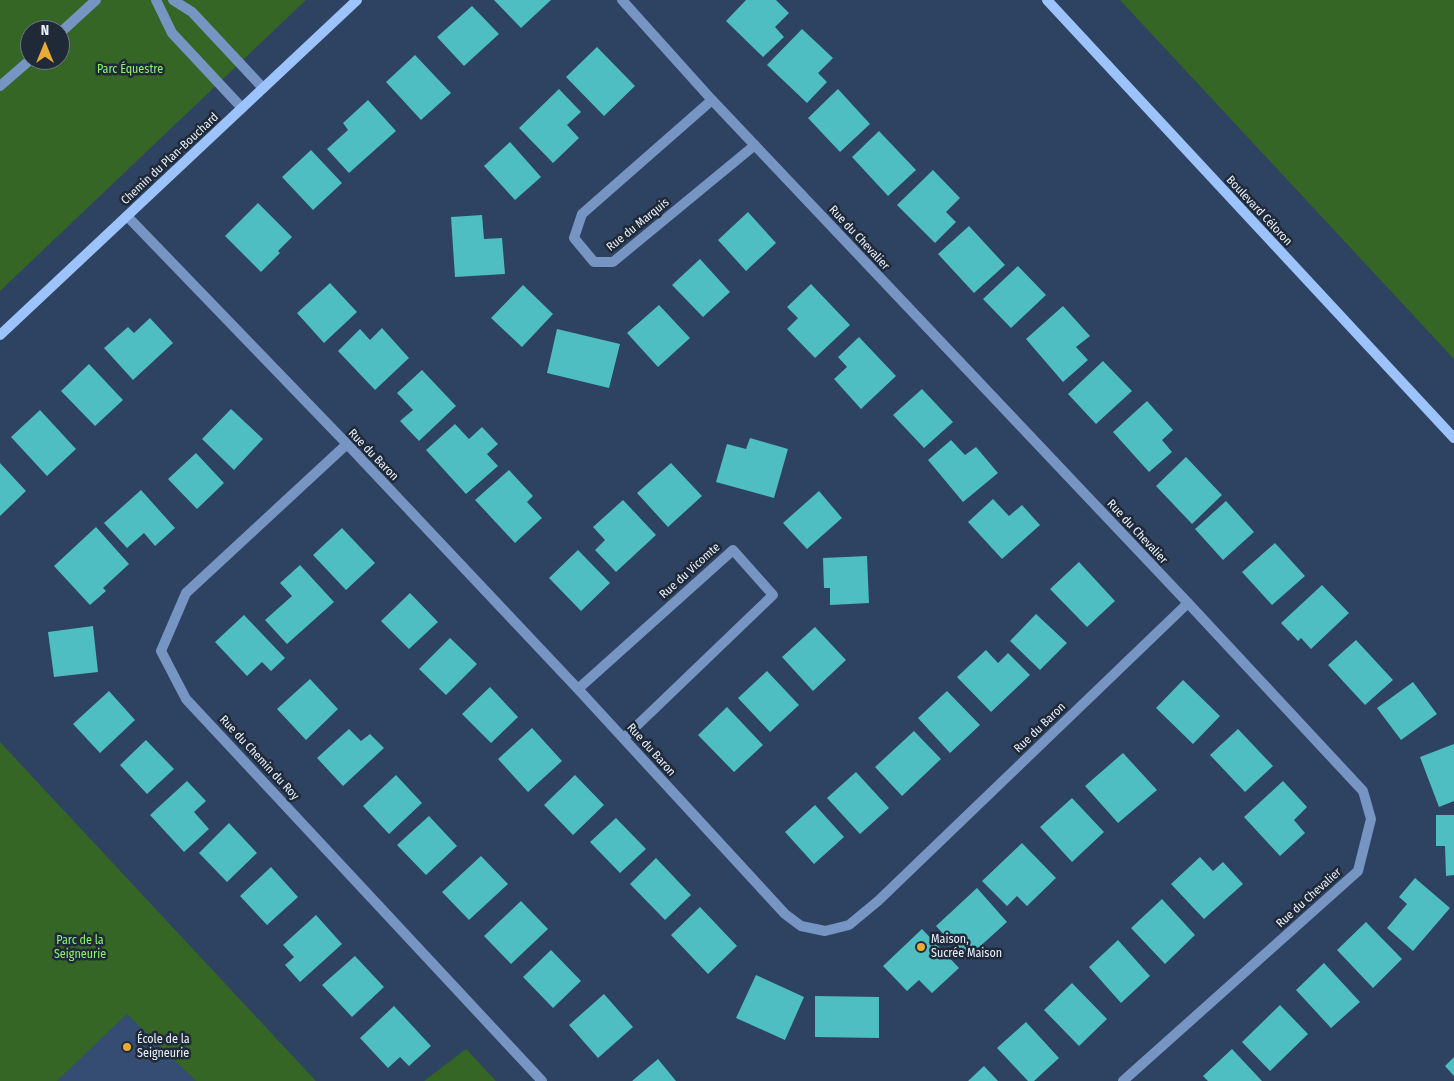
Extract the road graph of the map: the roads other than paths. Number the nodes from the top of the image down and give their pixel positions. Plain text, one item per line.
1 (96, 0) edge
2 (156, 0) edge
3 (173, 0) edge
4 (357, 0) edge
5 (622, 0) edge
6 (1047, 0) edge
7 (70, 24) edge
8 (20, 69) edge
9 (0, 86) edge
10 (263, 88) junction
11 (712, 100) junction
12 (242, 108) junction
13 (755, 145) junction
14 (126, 216) junction
15 (0, 335) edge
16 (1454, 438) edge
17 (347, 444) junction
18 (1188, 603) junction
19 (578, 689) junction
20 (624, 738) junction
21 (542, 1081) edge
22 (1123, 1081) edge

1 - 7 street
2 - 12 street
3 - 10 street
4 - 10 street, Chemin du Plan-Bouchard
5 - 11 street, Rue du Chevalier
6 - 16 street, Boulevard Céloron
8 - 9 street
10 - 12 street, Chemin du Plan-Bouchard
11 - 13 street, Rue du Chevalier
11 - 13 street, Rue du Marquis
12 - 14 street, Chemin du Plan-Bouchard
13 - 18 street, Rue du Chevalier
14 - 15 street, Chemin du Plan-Bouchard
14 - 17 street, Rue du Baron
17 - 19 street, Rue du Baron
17 - 21 street, Rue du Chemin du Roy
18 - 20 street, Rue du Baron
18 - 22 street, Rue du Chevalier
19 - 20 street, Rue du Baron
19 - 20 street, Rue du Vicomte

